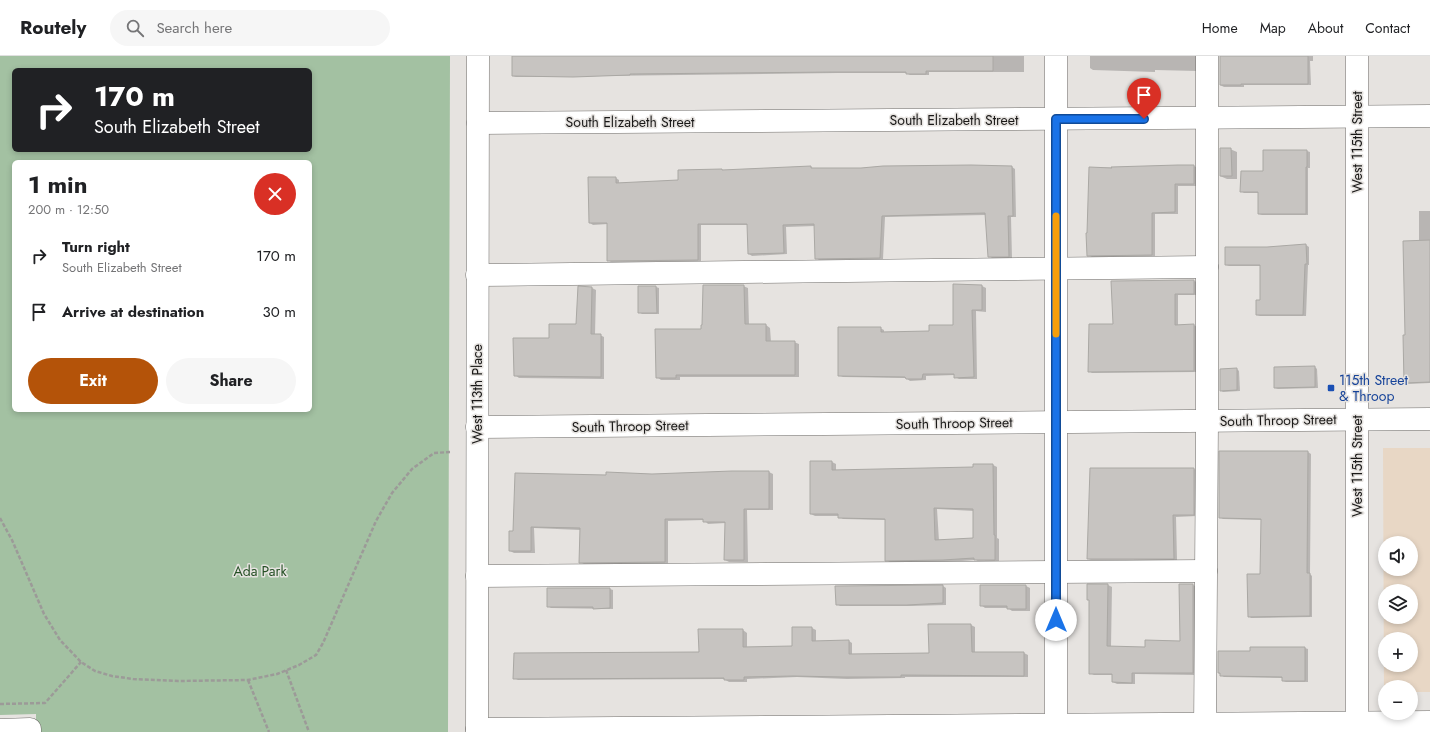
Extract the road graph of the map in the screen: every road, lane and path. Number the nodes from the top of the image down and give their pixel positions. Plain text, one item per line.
1 (478, 56) edge
2 (1056, 56) edge
3 (1207, 56) edge
4 (1357, 56) edge
5 (1430, 116) edge
6 (1357, 117) junction
7 (1207, 118) junction
8 (1056, 119) junction
9 (478, 123) junction
10 (1207, 267) junction
11 (1056, 269) junction
12 (477, 274) junction
13 (1357, 419) junction
14 (1430, 419) edge
15 (1207, 420) junction
16 (1056, 422) junction
17 (477, 427) junction
18 (450, 452) dead end
19 (0, 518) edge
20 (1206, 571) junction
21 (1056, 572) junction
22 (477, 576) junction
23 (81, 662) junction
24 (286, 670) junction
25 (248, 680) junction
26 (0, 704) edge
27 (1430, 722) edge
28 (1357, 727) edge
29 (1056, 728) edge
30 (1205, 728) edge
31 (0, 730) edge
32 (30, 731) edge
33 (477, 731) edge
34 (269, 732) edge
35 (309, 732) edge

1 - 9 street, West 113th Place
2 - 8 street
3 - 7 street
4 - 6 street, West 115th Street
5 - 6 street, South Elizabeth Street
6 - 7 street, South Elizabeth Street
6 - 13 street, West 115th Street
7 - 8 street, South Elizabeth Street
7 - 10 street
8 - 9 street, South Elizabeth Street
8 - 11 street
9 - 12 street, West 113th Place
10 - 11 street
10 - 15 street
11 - 12 street
11 - 16 street
12 - 17 street, West 113th Place
13 - 14 street, South Throop Street
13 - 15 street, South Throop Street
13 - 28 street, West 115th Street
15 - 16 street, South Throop Street
15 - 20 street
16 - 17 street, South Throop Street
16 - 21 street
17 - 22 street, West 113th Place
18 - 24 path
19 - 23 path
20 - 21 street
20 - 30 street
21 - 22 street
21 - 29 street
22 - 33 street, West 113th Place
23 - 25 path
23 - 26 path
24 - 25 path
24 - 35 path
25 - 34 path
27 - 28 street
28 - 30 street
29 - 30 street
29 - 33 street
31 - 32 street

